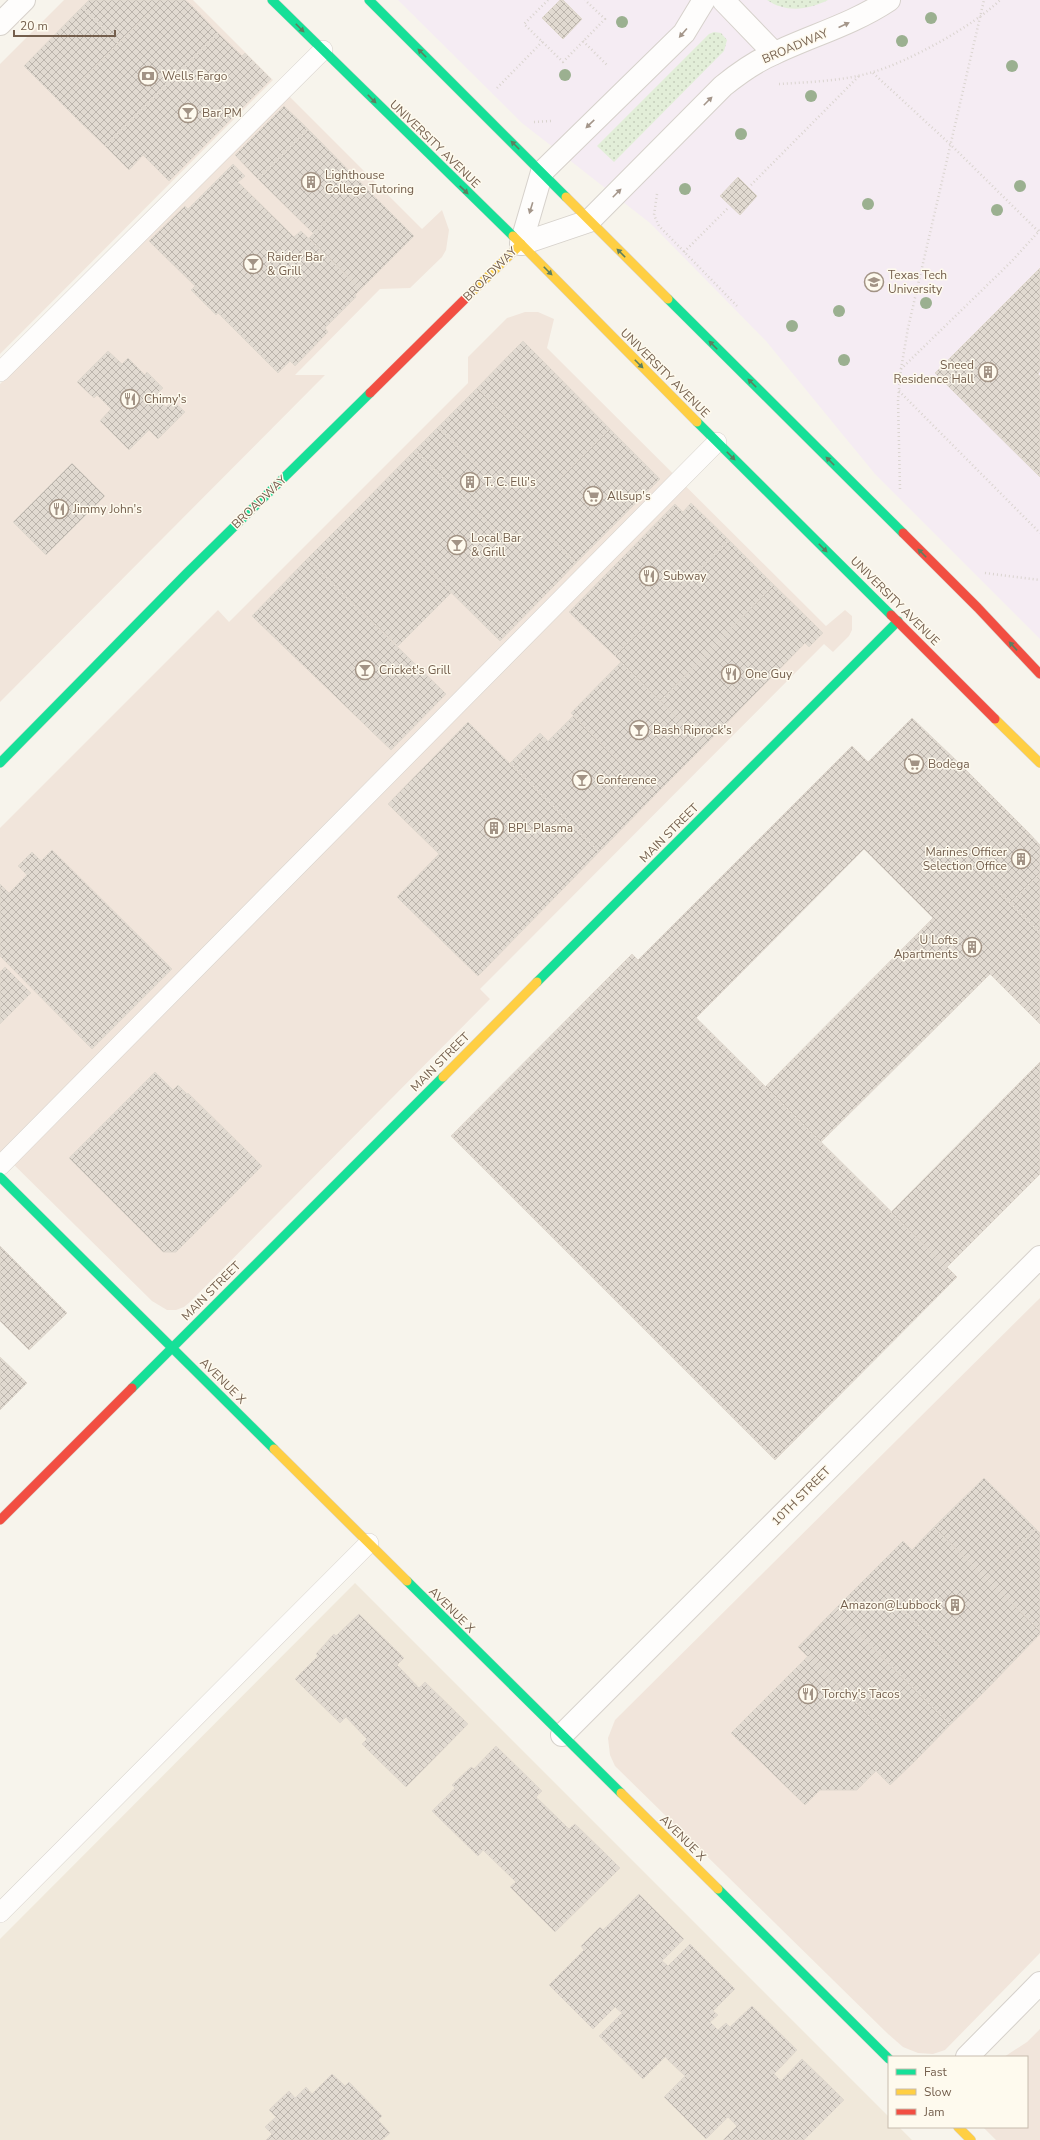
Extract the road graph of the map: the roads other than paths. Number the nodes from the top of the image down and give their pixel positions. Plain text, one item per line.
1 (24, 0) edge
2 (272, 0) edge
3 (369, 0) edge
4 (704, 0) edge
5 (723, 0) edge
6 (889, 0) edge
7 (0, 24) edge
8 (323, 50) junction
9 (774, 53) junction
10 (542, 172) junction
11 (589, 221) junction
12 (521, 244) junction
13 (0, 372) edge
14 (717, 442) junction
15 (898, 621) junction
16 (1040, 674) edge
17 (0, 763) edge
18 (1040, 763) edge
19 (0, 1166) edge
20 (0, 1177) edge
21 (1040, 1257) edge
22 (172, 1348) junction
23 (0, 1520) edge
24 (369, 1543) junction
25 (562, 1735) junction
26 (0, 1913) edge
27 (1040, 1983) edge
28 (968, 2056) edge
29 (888, 2058) edge
30 (959, 2128) edge
31 (971, 2140) edge

1 - 7 street
2 -> 8 main road, UNIVERSITY AVENUE
10 -> 3 main road
4 -> 10 street, BROADWAY
5 - 9 street
9 -> 6 street, BROADWAY
8 -> 12 main road, UNIVERSITY AVENUE
8 - 13 lane
11 -> 9 street, BROADWAY
10 - 11 main road
10 -> 12 street, BROADWAY
11 - 12 street, BROADWAY
16 -> 11 main road
12 -> 14 main road, UNIVERSITY AVENUE
12 - 17 main road, BROADWAY
14 -> 15 main road, UNIVERSITY AVENUE
14 - 19 lane
15 - 18 main road, UNIVERSITY AVENUE
15 - 22 main road, MAIN STREET
20 - 22 main road, AVENUE X
21 - 25 street, 10TH STREET
22 - 23 main road, MAIN STREET
22 - 24 main road, AVENUE X
24 - 25 main road, AVENUE X
24 - 26 lane
25 - 29 main road, AVENUE X
27 - 28 street
30 - 31 main road

